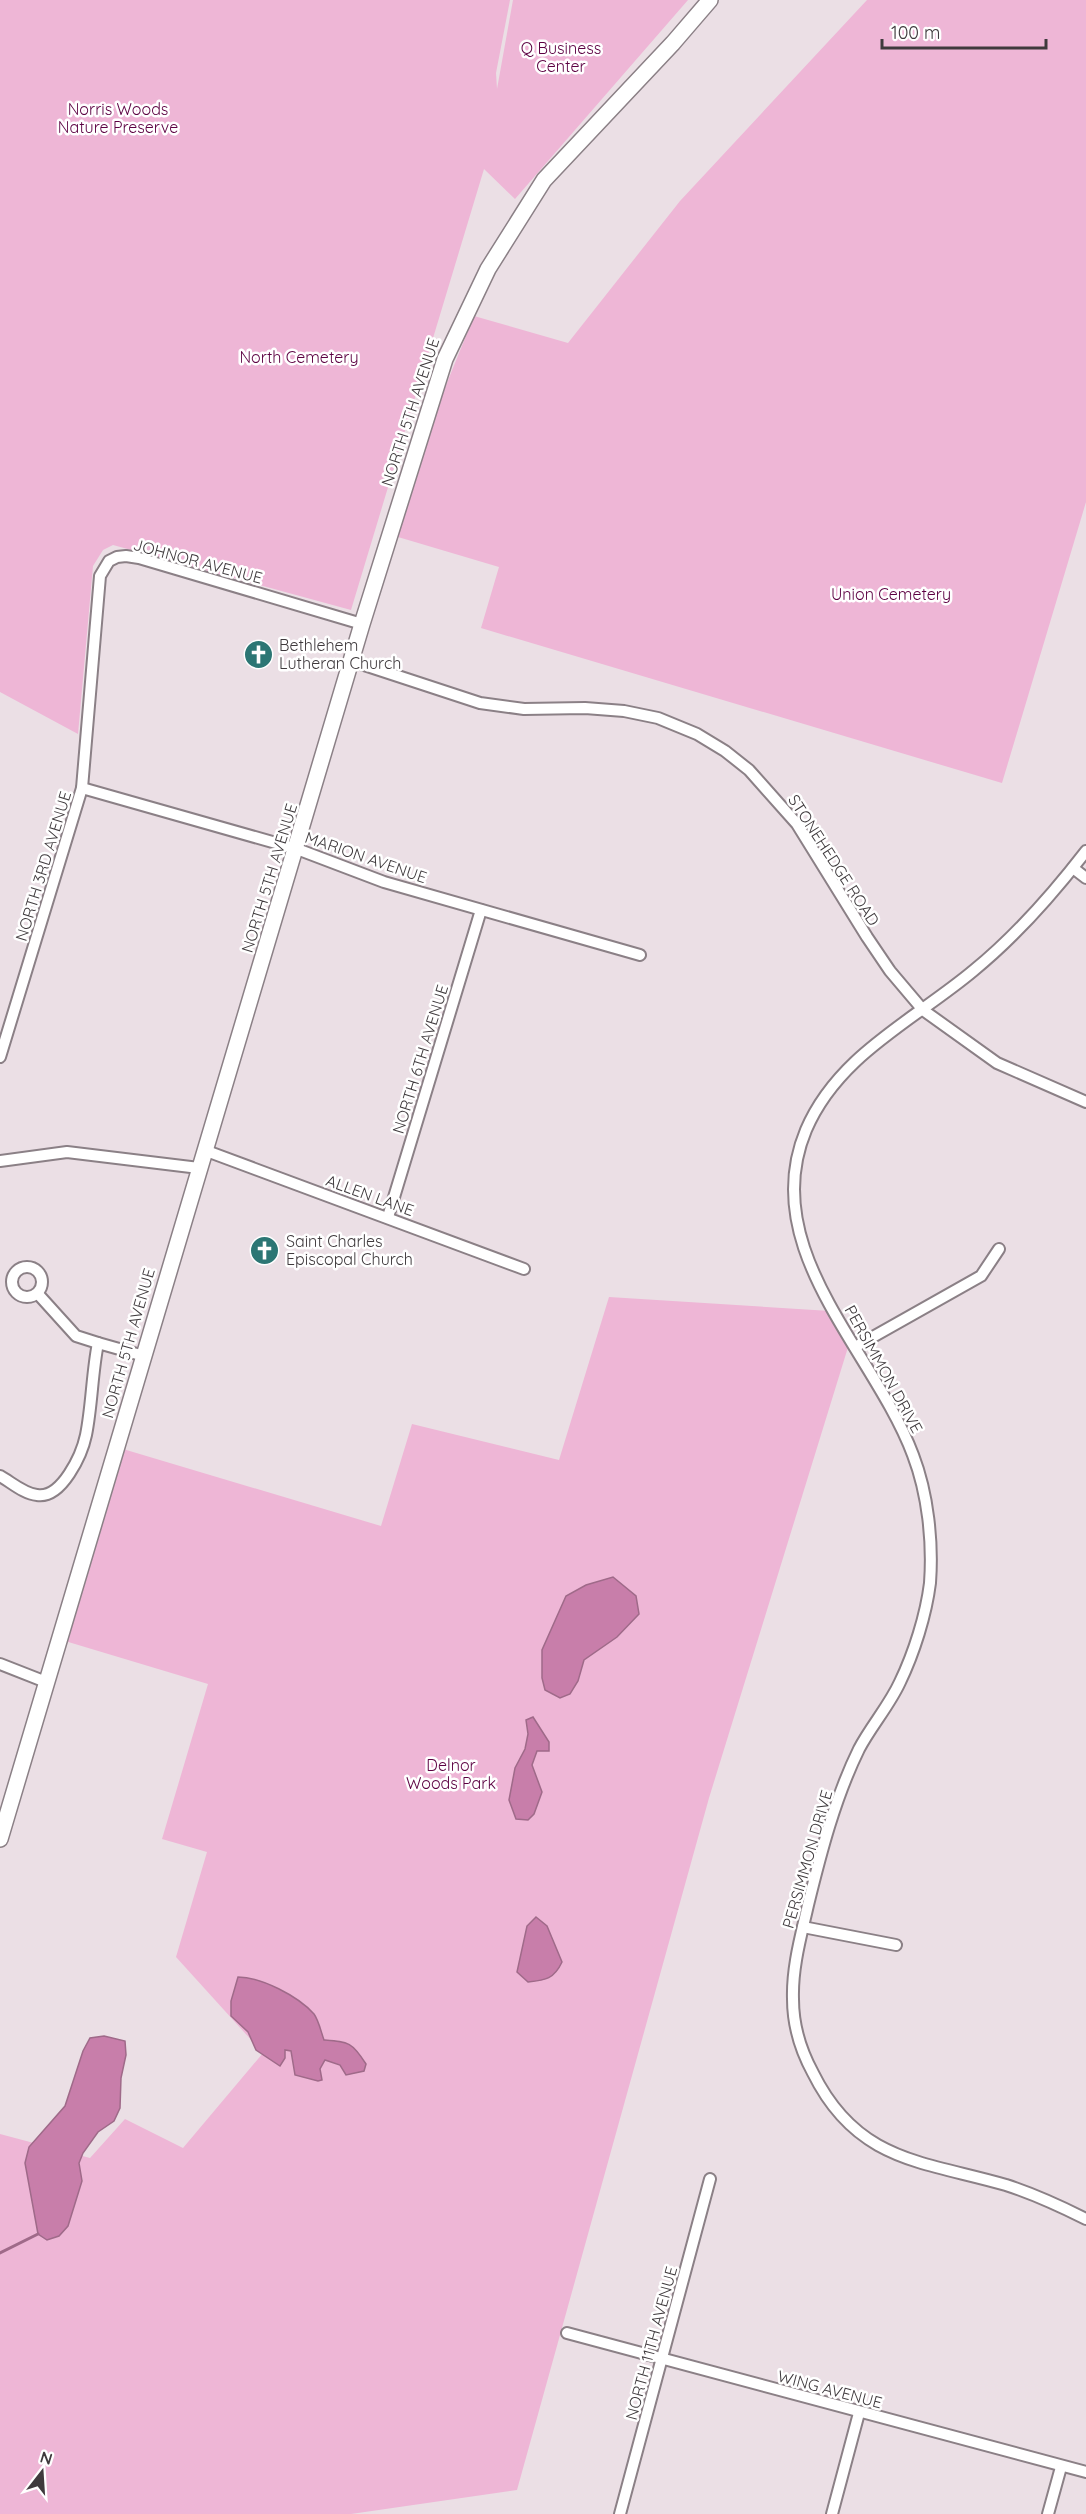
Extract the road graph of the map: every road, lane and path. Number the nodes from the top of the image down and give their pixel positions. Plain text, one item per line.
1 (710, 0) edge
2 (362, 624) junction
3 (352, 661) junction
4 (82, 788) junction
5 (297, 849) junction
6 (1086, 851) edge
7 (1073, 868) junction
8 (1086, 878) edge
9 (481, 910) junction
10 (640, 955) dead end
11 (923, 1010) junction
12 (0, 1056) edge
13 (1086, 1102) edge
14 (204, 1150) junction
15 (0, 1161) edge
16 (199, 1168) junction
17 (388, 1217) junction
18 (999, 1249) dead end
19 (524, 1269) dead end
20 (38, 1294) dead end
21 (98, 1343) junction
22 (855, 1347) junction
23 (144, 1356) junction
24 (0, 1476) edge
25 (0, 1664) edge
26 (46, 1682) junction
27 (0, 1839) edge
28 (803, 1927) junction
29 (896, 1945) dead end
30 (710, 2179) dead end
31 (1086, 2219) edge
32 (567, 2333) dead end
33 (663, 2359) junction
34 (859, 2413) junction
35 (1060, 2467) junction
36 (1086, 2472) edge
37 (620, 2514) edge
38 (832, 2514) edge
39 (1048, 2514) edge

1 - 2 main road, NORTH 5TH AVENUE
2 - 3 main road, NORTH 5TH AVENUE
2 - 4 street, JOHNOR AVENUE
3 - 5 main road, NORTH 5TH AVENUE
3 - 11 street, STONEHEDGE ROAD
4 - 5 street, MARION AVENUE
4 - 12 street, NORTH 3RD AVENUE
5 - 9 street, MARION AVENUE
5 - 14 main road, NORTH 5TH AVENUE
6 - 7 street, PERSIMMON DRIVE
7 - 8 street
7 - 11 street, PERSIMMON DRIVE
9 - 10 street, MARION AVENUE
9 - 17 street, NORTH 6TH AVENUE
11 - 13 street, STONEHEDGE ROAD
11 - 22 street, PERSIMMON DRIVE
14 - 16 main road, NORTH 5TH AVENUE
14 - 17 street, ALLEN LANE
15 - 16 street
16 - 23 main road, NORTH 5TH AVENUE
17 - 19 street, ALLEN LANE
18 - 22 street
20 - 21 street
21 - 23 street
21 - 24 street
22 - 28 street, PERSIMMON DRIVE
23 - 26 main road, NORTH 5TH AVENUE
25 - 26 street
26 - 27 main road, NORTH 5TH AVENUE
28 - 29 street
28 - 31 street, PERSIMMON DRIVE
30 - 33 street, NORTH 11TH AVENUE
32 - 33 street, WING AVENUE
33 - 34 street, WING AVENUE
33 - 37 street, NORTH 11TH AVENUE
34 - 35 street, WING AVENUE
34 - 38 street
35 - 36 street, WING AVENUE
35 - 39 street

